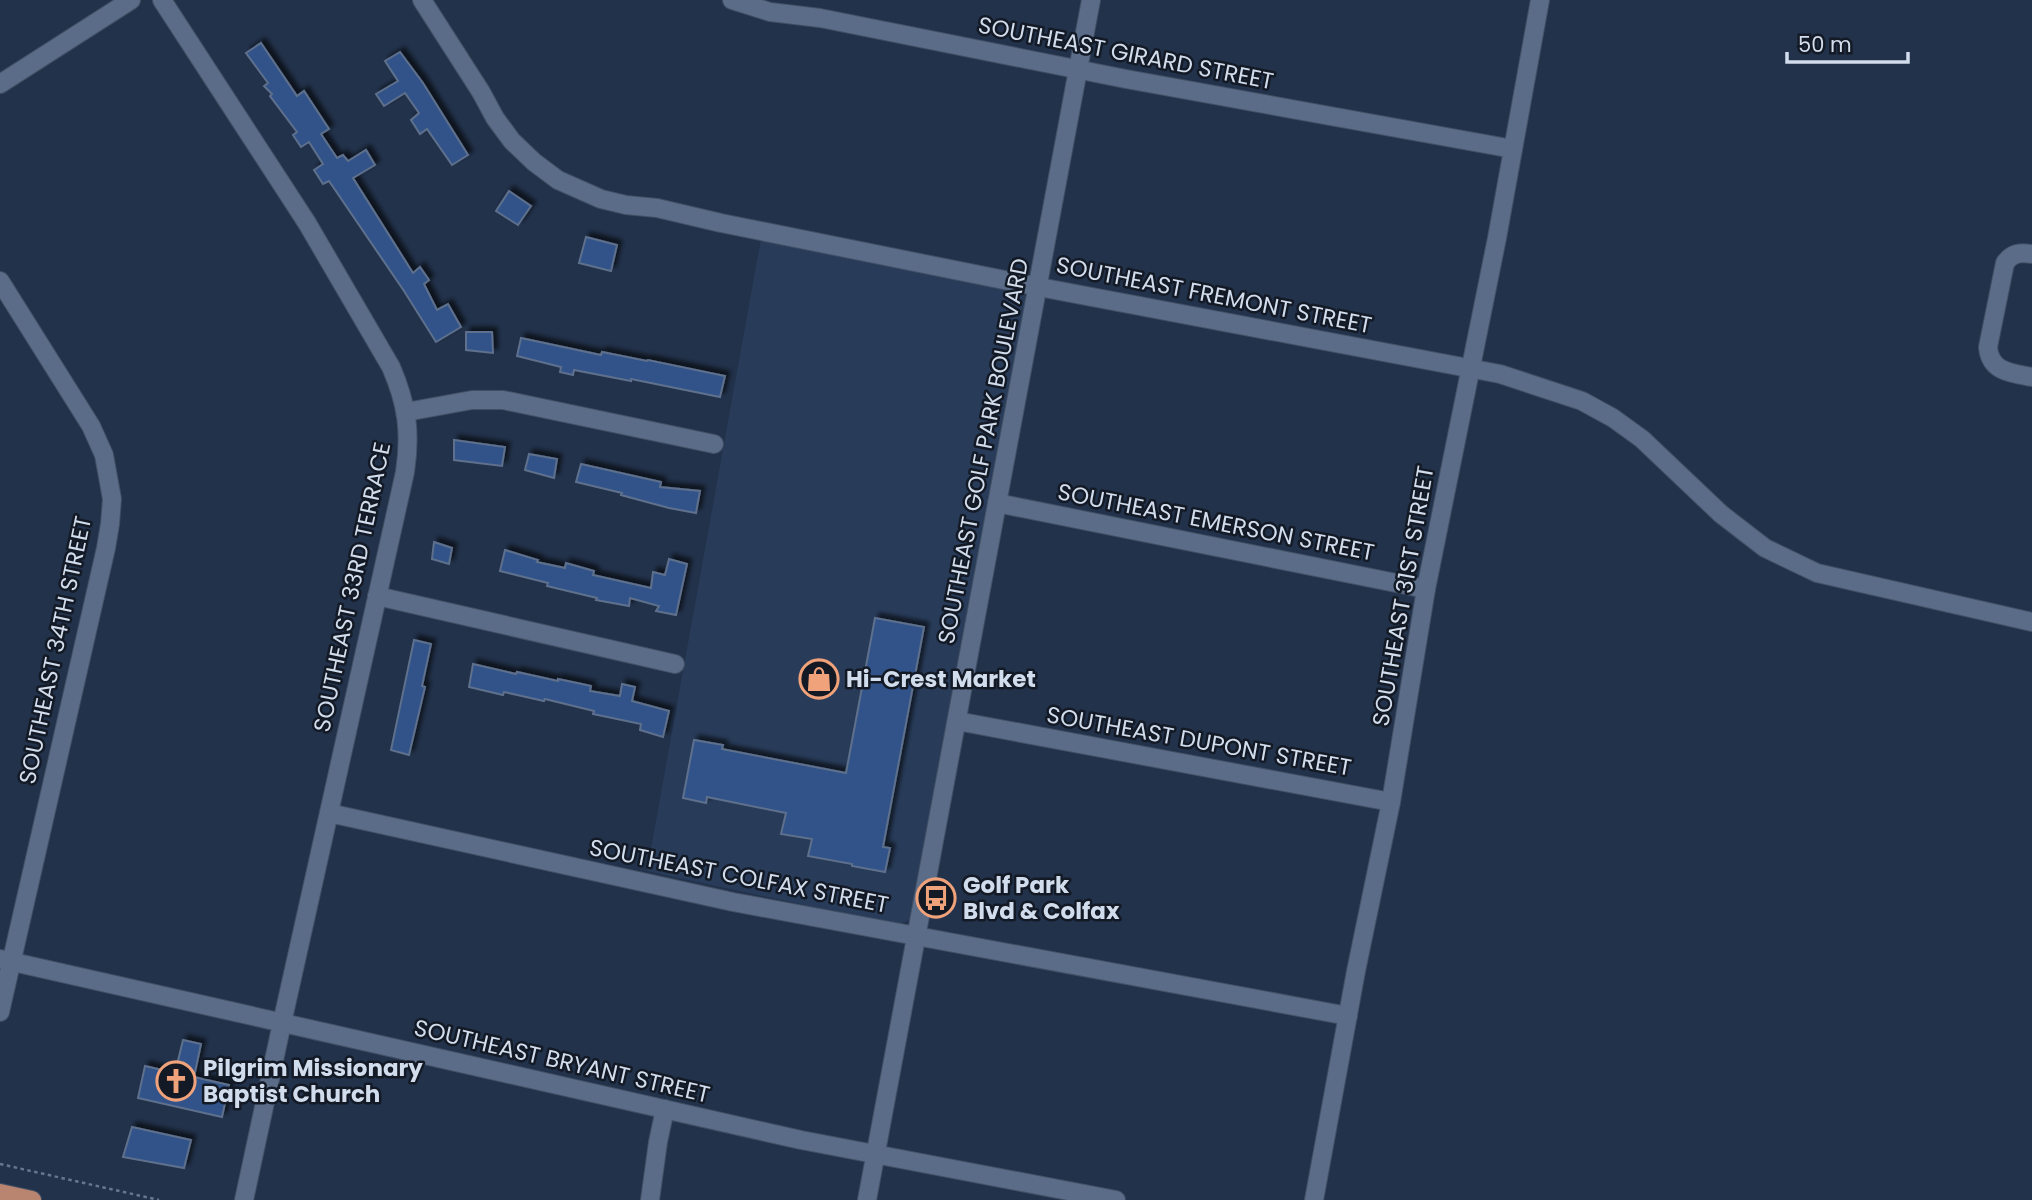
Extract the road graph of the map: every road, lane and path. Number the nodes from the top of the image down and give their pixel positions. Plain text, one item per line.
1 (131, 0) edge
2 (162, 0) edge
3 (422, 0) edge
4 (732, 0) edge
5 (1091, 0) edge
6 (1540, 0) edge
7 (1078, 70) junction
8 (0, 84) edge
9 (1513, 149) junction
10 (2032, 254) edge
11 (0, 281) edge
12 (1039, 287) junction
13 (1471, 369) junction
14 (2032, 377) edge
15 (406, 412) junction
16 (714, 444) dead end
17 (997, 503) junction
18 (1426, 589) junction
19 (377, 596) junction
20 (2032, 622) edge
21 (675, 664) dead end
22 (957, 721) junction
23 (1391, 802) junction
24 (329, 813) junction
25 (917, 936) junction
26 (6, 960) edge
27 (0, 1012) edge
28 (1348, 1016) junction
29 (282, 1023) junction
30 (665, 1109) junction
31 (876, 1154) junction
32 (0, 1164) edge
33 (0, 1193) edge
34 (32, 1200) edge
35 (159, 1200) edge
36 (244, 1200) edge
37 (650, 1200) edge
38 (867, 1200) edge
39 (1116, 1200) edge
40 (1314, 1200) edge

1 - 8 street
2 - 15 street, SOUTHEAST 33RD TERRACE
3 - 12 street, SOUTHEAST FREMONT STREET
4 - 7 street, SOUTHEAST GIRARD STREET
5 - 7 street, SOUTHEAST GOLF PARK BOULEVARD
6 - 9 street, SOUTHEAST 31ST STREET
7 - 9 street, SOUTHEAST GIRARD STREET
7 - 12 street, SOUTHEAST GOLF PARK BOULEVARD
9 - 13 street, SOUTHEAST 31ST STREET
10 - 14 street
11 - 26 street, SOUTHEAST 34TH STREET
12 - 13 street, SOUTHEAST FREMONT STREET
12 - 17 street, SOUTHEAST GOLF PARK BOULEVARD
13 - 18 street, SOUTHEAST 31ST STREET
13 - 20 street, SOUTHEAST FREMONT STREET
15 - 16 street
15 - 19 street, SOUTHEAST 33RD TERRACE
17 - 18 street, SOUTHEAST EMERSON STREET
17 - 22 street, SOUTHEAST GOLF PARK BOULEVARD
18 - 23 street, SOUTHEAST 31ST STREET
19 - 21 street
19 - 24 street, SOUTHEAST 33RD TERRACE
22 - 23 street, SOUTHEAST DUPONT STREET
22 - 25 street, SOUTHEAST GOLF PARK BOULEVARD
23 - 28 street, SOUTHEAST 31ST STREET
24 - 25 street, SOUTHEAST COLFAX STREET
24 - 29 street, SOUTHEAST 33RD TERRACE
25 - 28 street, SOUTHEAST COLFAX STREET
25 - 31 street, SOUTHEAST GOLF PARK BOULEVARD
26 - 27 street, SOUTHEAST 34TH STREET
26 - 29 street, SOUTHEAST BRYANT STREET
28 - 40 street, SOUTHEAST 31ST STREET
29 - 30 street, SOUTHEAST BRYANT STREET
29 - 36 street, SOUTHEAST 33RD TERRACE
30 - 31 street, SOUTHEAST BRYANT STREET
30 - 37 street
31 - 38 street, SOUTHEAST GOLF PARK BOULEVARD
31 - 39 street, SOUTHEAST BRYANT STREET
32 - 35 path
33 - 34 main road

